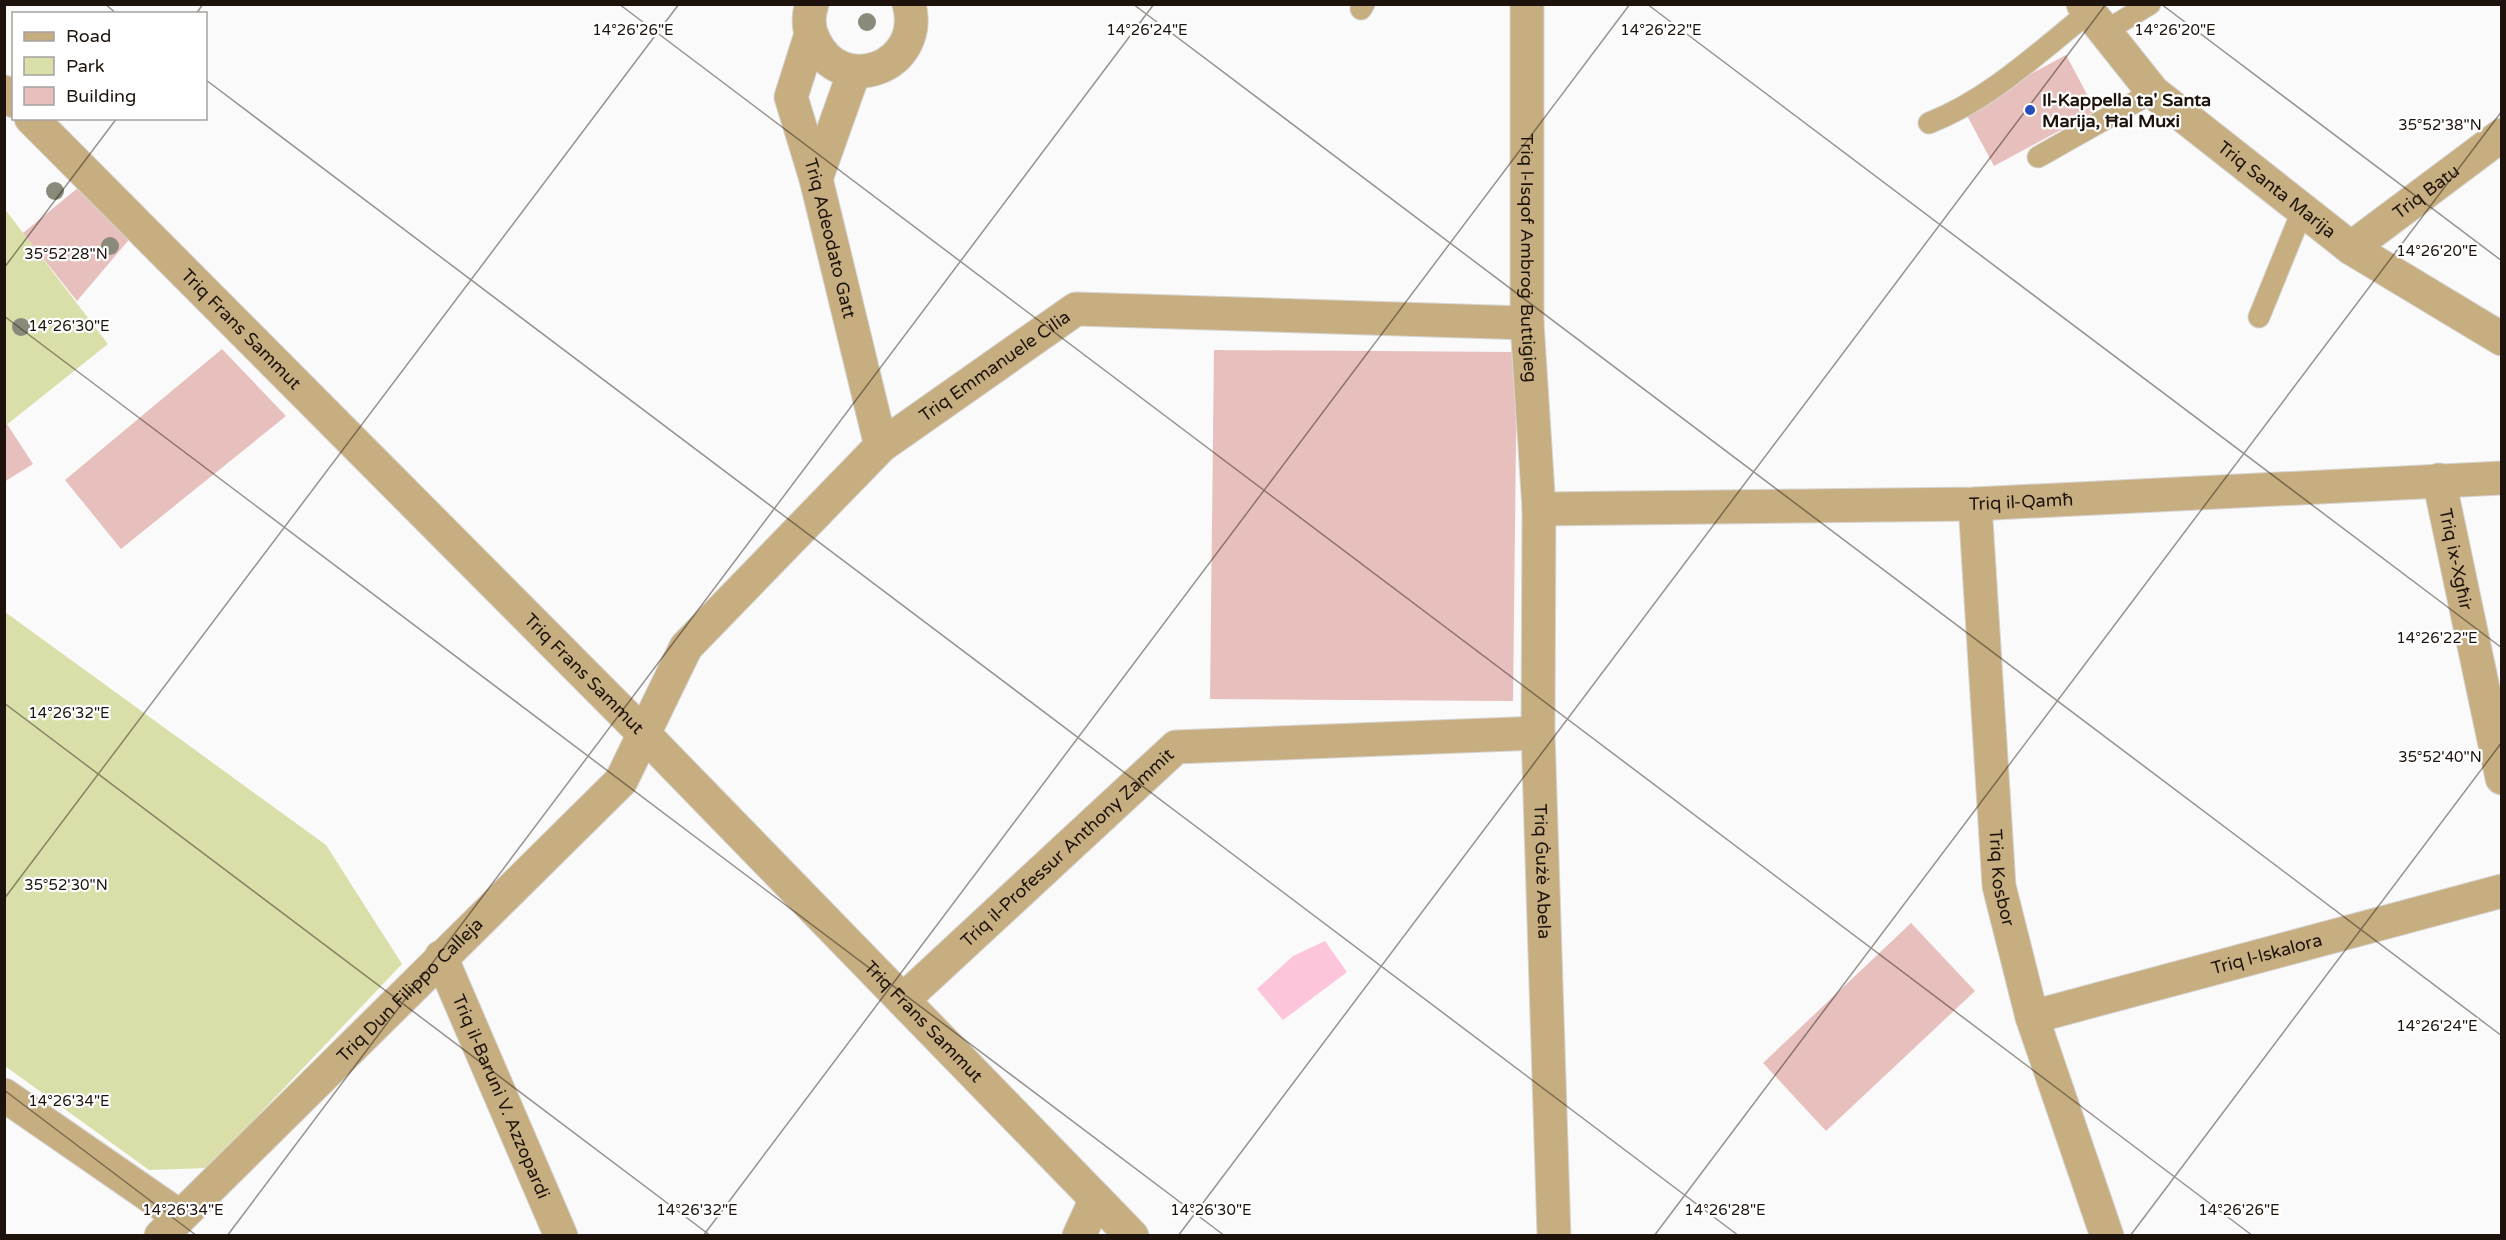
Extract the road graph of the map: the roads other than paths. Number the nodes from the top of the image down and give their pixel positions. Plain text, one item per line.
1 (1527, 4) edge
2 (2150, 4) edge
3 (915, 10) edge
4 (810, 13) edge
5 (2092, 16) edge
6 (854, 72) junction
7 (2153, 92) junction
8 (33, 120) edge
9 (1929, 123) dead end
10 (2502, 135) edge
11 (2038, 157) dead end
12 (816, 179) junction
13 (2303, 209) junction
14 (2351, 248) junction
15 (2259, 317) dead end
16 (1527, 323) junction
17 (2502, 339) edge
18 (881, 446) junction
19 (2502, 478) edge
20 (2439, 480) junction
21 (1975, 504) junction
22 (1539, 509) junction
23 (643, 733) junction
24 (1538, 733) junction
25 (2502, 778) edge
26 (2502, 891) edge
27 (441, 957) junction
28 (903, 1000) junction
29 (2025, 1023) junction
30 (4, 1095) edge
31 (1096, 1199) junction
32 (170, 1226) edge
33 (561, 1236) edge
34 (1079, 1236) edge
35 (1132, 1236) edge
36 (1554, 1236) edge
37 (2107, 1236) edge

1 - 16 street, Triq l-Isqof Ambroġ Buttigieg
2 - 5 lane
3 - 6 street
4 - 6 street, Triq Adeodato Gatt
4 - 12 street, Triq Adeodato Gatt
5 - 7 street, Triq Santa Marija
5 - 9 lane
6 - 12 street
7 - 11 lane
7 - 13 street, Triq Santa Marija
8 - 23 street, Triq Frans Sammut
10 - 14 street, Triq Batu
12 - 18 street, Triq Adeodato Gatt
13 - 14 street, Triq Santa Marija
13 - 15 lane
14 - 17 street, Triq Santa Marija
16 - 18 street, Triq Emmanuele Cilia
16 - 22 street, Triq l-Isqof Ambroġ Buttigieg
18 - 23 street, Triq Emmanuele Cilia
19 - 20 street, Triq il-Qamħ
20 - 21 street, Triq il-Qamħ
20 - 25 street, Triq ix-Xgħir
21 - 22 street, Triq il-Qamħ
21 - 29 street, Triq Kosbor
22 - 24 street, Triq Ġużè Abela
23 - 27 street, Triq Dun Filippo Calleja
23 - 28 street, Triq Frans Sammut
24 - 28 street, Triq il-Professur Anthony Zammit
24 - 36 street, Triq Ġużè Abela
26 - 29 street, Triq l-Iskalora
27 - 32 street, Triq Dun Filippo Calleja
27 - 33 street, Triq il-Baruni V. Azzopardi
28 - 31 street, Triq Frans Sammut
29 - 37 street, Triq Kosbor
30 - 32 street
31 - 34 street
31 - 35 street, Triq Frans Sammut

